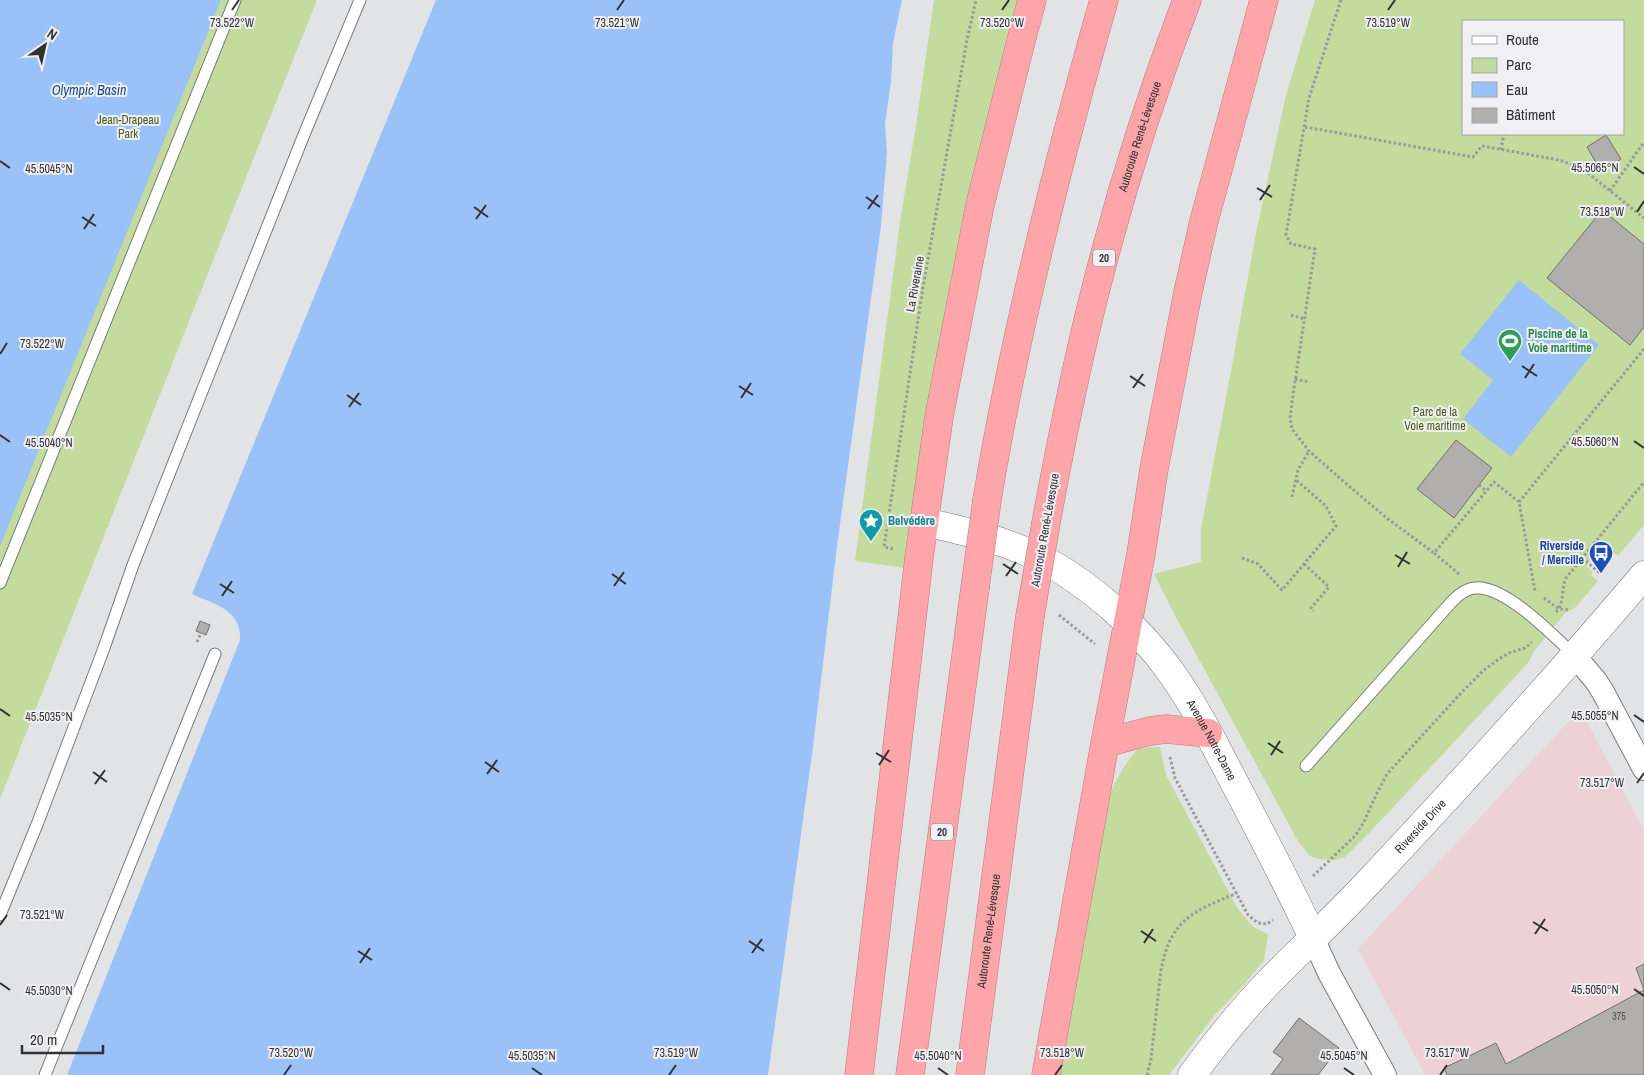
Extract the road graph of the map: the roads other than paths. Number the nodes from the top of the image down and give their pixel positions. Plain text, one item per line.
1 (235, 0) edge
2 (360, 0) edge
3 (1032, 0) edge
4 (1104, 0) edge
5 (1187, 0) edge
6 (1264, 0) edge
7 (924, 522) junction
8 (1644, 575) edge
9 (0, 583) edge
10 (1128, 623) junction
11 (215, 654) dead end
12 (1575, 656) junction
13 (1208, 733) junction
14 (1105, 744) junction
15 (1306, 766) dead end
16 (1644, 769) edge
17 (0, 915) edge
18 (1314, 938) junction
19 (45, 1075) edge
20 (859, 1075) edge
21 (910, 1075) edge
22 (970, 1075) edge
23 (1046, 1075) edge
24 (1192, 1075) edge
25 (1385, 1075) edge

1 - 9 lane
2 - 17 lane
3 - 7 highway
4 - 21 highway, 20, bridge
5 - 22 highway, Autoroute René-Lévesque / 20, bridge
6 - 10 highway
7 - 10 street, Avenue Notre-Dame
7 - 20 highway
8 - 12 street, Riverside Drive
10 - 13 street, Avenue Notre-Dame
10 - 14 highway
11 - 19 lane
12 - 15 lane
12 - 16 street
12 - 18 street, Riverside Drive
13 - 14 highway
13 - 18 street, Avenue Notre-Dame
14 - 23 highway
18 - 24 street, Riverside Drive
18 - 25 street, Avenue Notre-Dame

